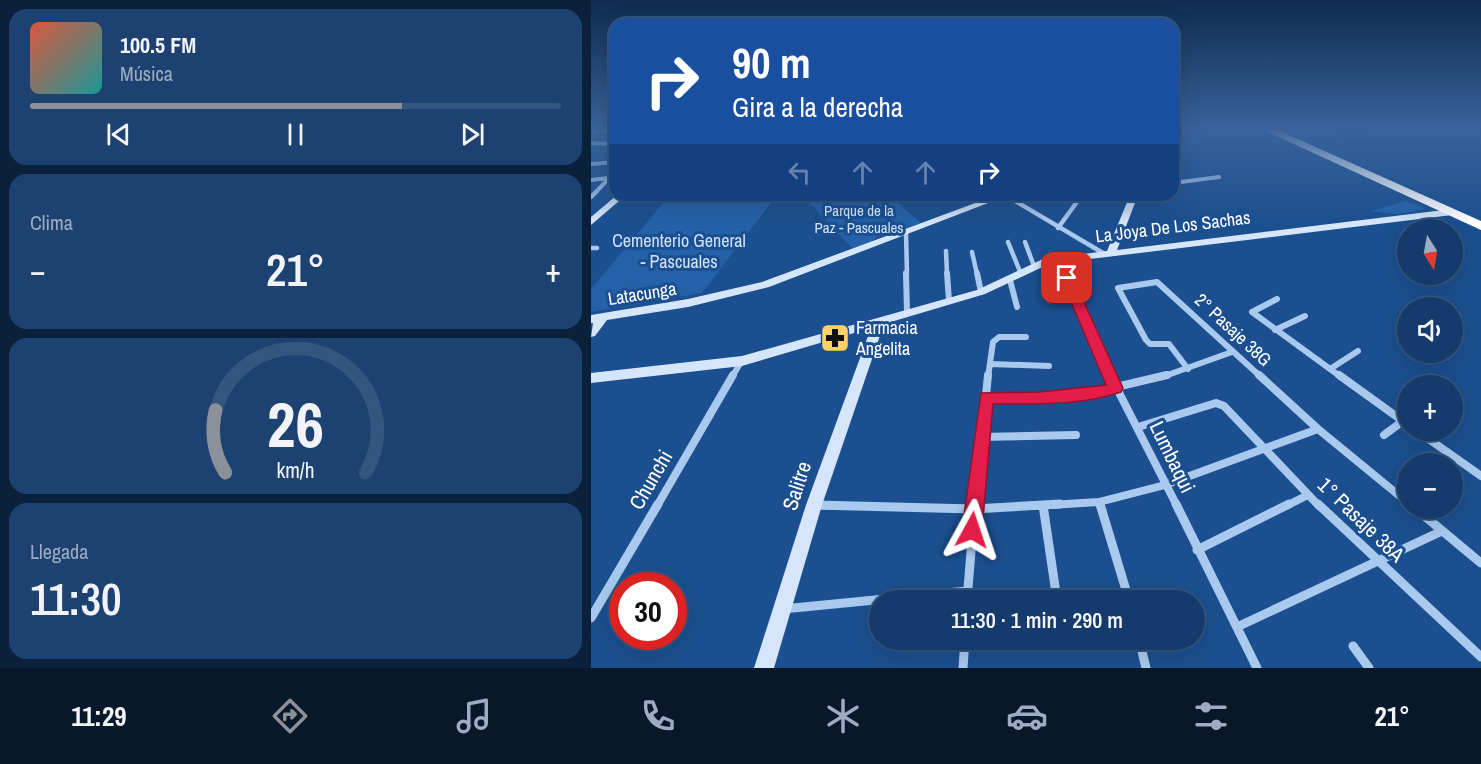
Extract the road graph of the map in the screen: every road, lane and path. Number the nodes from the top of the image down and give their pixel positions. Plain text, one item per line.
1 (1330, 159) edge
2 (1361, 159) edge
3 (609, 162) edge
4 (591, 164) edge
5 (1219, 177) dead end
6 (609, 178) joint
7 (591, 180) edge
8 (1179, 182) edge
9 (591, 197) edge
10 (614, 201) edge
11 (989, 201) edge
12 (1015, 201) edge
13 (1078, 201) edge
14 (1131, 201) edge
15 (1452, 212) junction
16 (1481, 214) edge
17 (591, 222) edge
18 (1481, 226) edge
19 (1058, 228) junction
20 (906, 233) junction
21 (1008, 242) dead end
22 (1025, 242) dead end
23 (946, 251) dead end
24 (972, 252) dead end
25 (1107, 253) junction
26 (1061, 258) junction
27 (1034, 266) junction
28 (1015, 277) junction
29 (981, 292) junction
30 (1277, 299) dead end
31 (949, 301) junction
32 (1017, 307) dead end
33 (907, 313) junction
34 (1305, 316) dead end
35 (597, 318) edge
36 (879, 321) junction
37 (1275, 330) junction
38 (591, 333) edge
39 (1026, 337) dead end
40 (1358, 351) dead end
41 (1231, 352) junction
42 (742, 361) junction
43 (991, 364) junction
44 (1049, 366) dead end
45 (1188, 369) junction
46 (1330, 369) junction
47 (591, 378) edge
48 (1115, 388) junction
49 (986, 398) junction
50 (1396, 416) edge
51 (1137, 427) junction
52 (1397, 428) edge
53 (1318, 429) junction
54 (1076, 435) dead end
55 (1384, 435) dead end
56 (980, 437) junction
57 (1432, 441) edge
58 (1266, 450) junction
59 (1481, 476) edge
60 (1165, 485) junction
61 (1397, 494) edge
62 (1308, 495) junction
63 (1099, 502) junction
64 (814, 505) junction
65 (1043, 505) junction
66 (974, 509) junction
67 (1428, 519) edge
68 (1442, 531) junction
69 (1197, 550) junction
70 (1377, 561) junction
71 (1481, 563) edge
72 (967, 590) edge
73 (1056, 590) edge
74 (1126, 590) edge
75 (869, 602) edge
76 (783, 609) junction
77 (591, 618) edge
78 (1237, 627) junction
79 (1353, 646) dead end
80 (964, 650) edge
81 (1142, 650) edge
82 (1481, 657) edge
83 (764, 668) edge
84 (963, 668) edge
85 (1146, 668) edge
86 (1257, 668) edge
87 (1369, 668) edge

1 - 15 highway
2 - 16 highway
3 - 4 street
5 - 8 street
6 - 7 street
6 - 9 street
10 - 17 street
11 - 20 street, Latacunga
12 - 19 street
13 - 19 street
14 - 25 street
15 - 18 highway
15 - 25 street, La Joya De Los Sachas
19 - 25 street
20 - 33 street
20 - 35 street, Latacunga
21 - 28 street
22 - 27 street
23 - 31 street
24 - 29 street
25 - 26 street, La Joya De Los Sachas
26 - 27 street, La Joya De Los Sachas
26 - 48 street, Lumbaqui
27 - 28 street, La Joya De Los Sachas
28 - 29 street, La Joya De Los Sachas
28 - 32 street
29 - 31 street, La Joya De Los Sachas
30 - 37 street
31 - 33 street, La Joya De Los Sachas
33 - 36 street, La Joya De Los Sachas
34 - 37 street
35 - 38 street
36 - 42 street, La Joya De Los Sachas
36 - 64 street, Salitre
37 - 46 street
39 - 43 street
40 - 46 street
41 - 45 street
41 - 45 street, 2° Pasaje 38G
41 - 53 street, 2° Pasaje 38G
42 - 47 street, La Joya De Los Sachas
42 - 77 street, Chunchi
43 - 44 street
43 - 49 street
45 - 48 street
46 - 50 street
48 - 49 street
48 - 51 street, Lumbaqui
49 - 56 street
51 - 58 street, 1° Pasaje 38A
51 - 60 street, Lumbaqui
52 - 55 street
53 - 58 street
53 - 61 street, 2° Pasaje 38G
54 - 56 street
56 - 66 street
57 - 59 street
58 - 60 street
58 - 62 street, 1° Pasaje 38A
60 - 63 street
60 - 69 street, Lumbaqui
62 - 69 street
62 - 70 street, 1° Pasaje 38A
63 - 65 street
63 - 74 street
64 - 66 street
64 - 76 street, Salitre
65 - 66 street
65 - 73 street
66 - 72 street
67 - 68 street
68 - 70 street
68 - 71 street
69 - 78 street, Lumbaqui
70 - 78 street
70 - 82 street, 1° Pasaje 38A
75 - 76 street
76 - 83 street, Salitre
78 - 86 street, Lumbaqui
79 - 87 street
80 - 84 street
81 - 85 street

